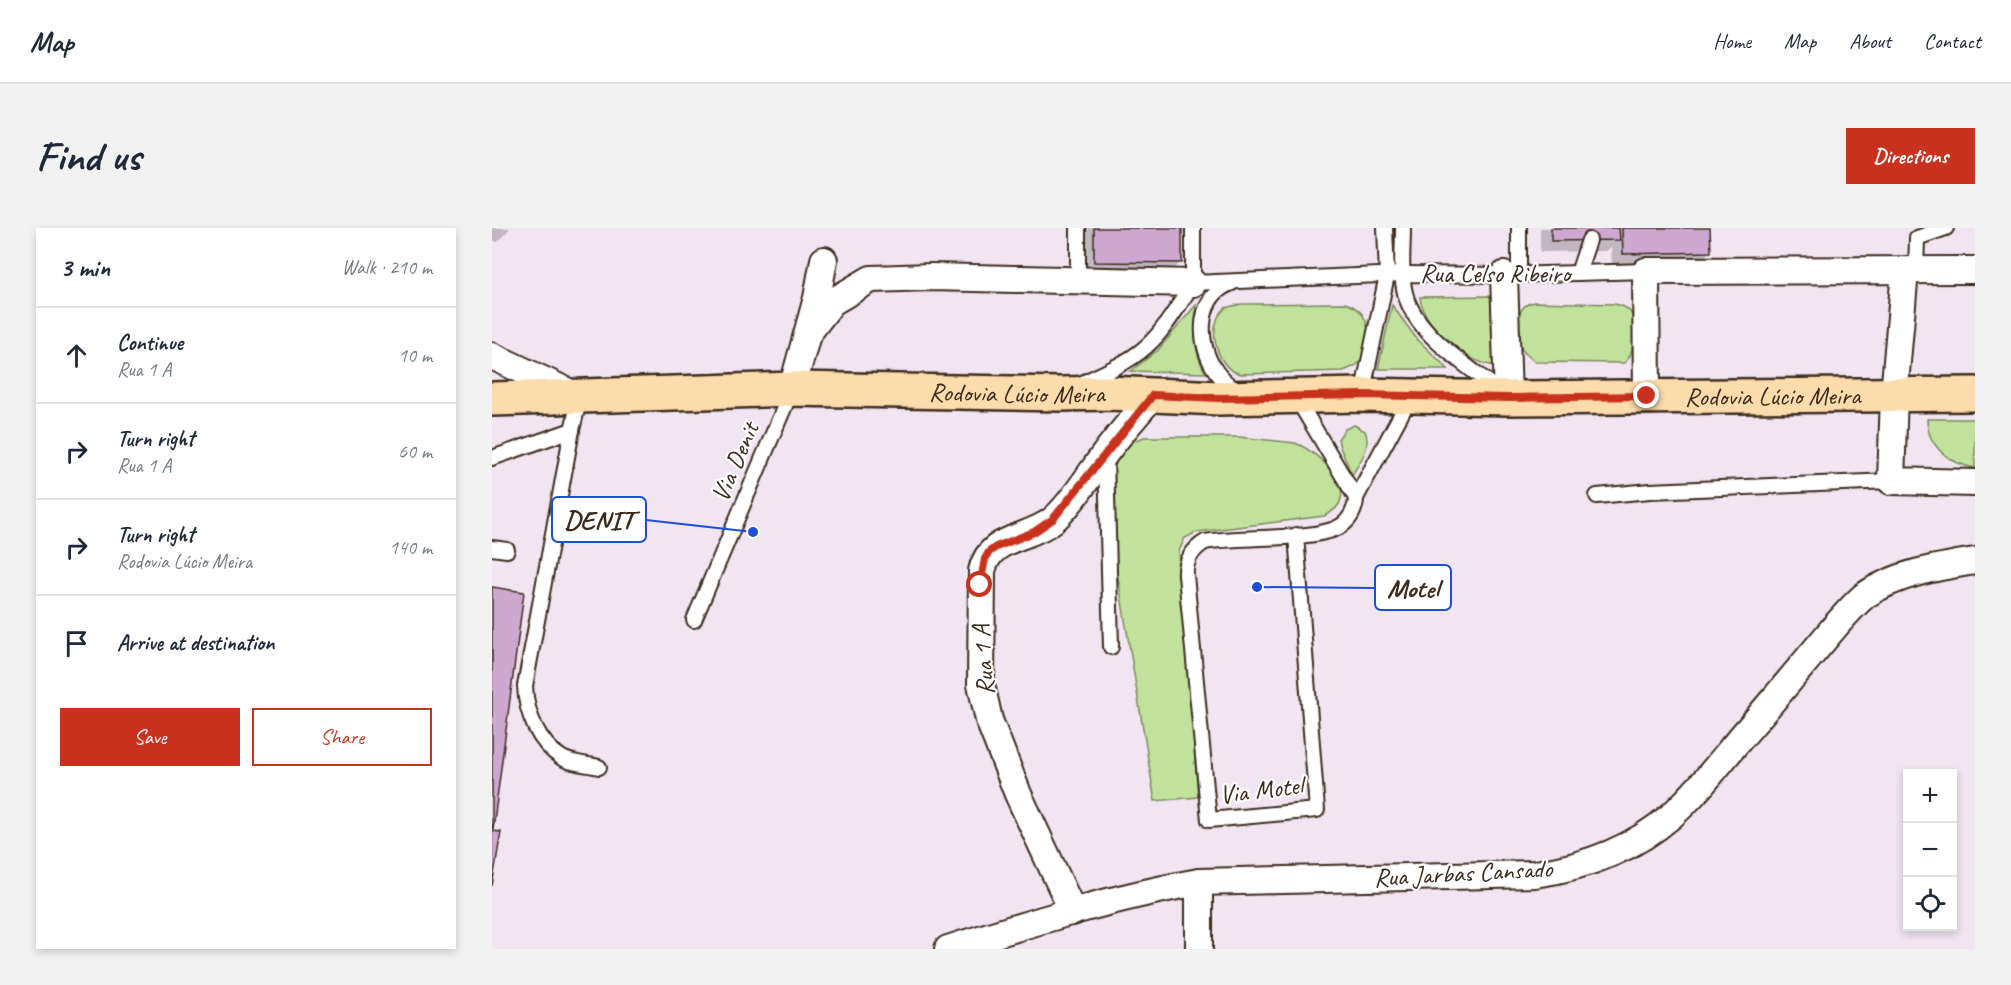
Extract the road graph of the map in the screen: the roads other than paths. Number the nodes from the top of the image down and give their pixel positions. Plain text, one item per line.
1 (1078, 228) edge
2 (1193, 228) edge
3 (1385, 228) edge
4 (1403, 228) edge
5 (1519, 228) edge
6 (1946, 228) edge
7 (1589, 240) dead end
8 (824, 260) dead end
9 (1975, 270) edge
10 (1911, 271) junction
11 (1646, 272) junction
12 (1578, 273) junction
13 (1403, 274) junction
14 (1512, 274) junction
15 (1387, 275) junction
16 (1078, 280) junction
17 (1238, 281) junction
18 (1193, 283) junction
19 (808, 333) junction
20 (492, 356) edge
21 (792, 389) junction
22 (1060, 394) junction
23 (1975, 394) edge
24 (1153, 395) junction
25 (1362, 395) junction
26 (1894, 395) junction
27 (1411, 396) junction
28 (1647, 396) junction
29 (580, 397) junction
30 (1248, 397) junction
31 (1296, 397) junction
32 (1508, 398) junction
33 (492, 399) edge
34 (572, 430) junction
35 (1106, 452) junction
36 (492, 458) edge
37 (1891, 481) junction
38 (1975, 483) edge
39 (1597, 496) dead end
40 (1356, 498) junction
41 (1296, 535) junction
42 (492, 548) edge
43 (507, 550) dead end
44 (1975, 561) edge
45 (694, 620) dead end
46 (1111, 647) dead end
47 (599, 767) dead end
48 (1199, 882) junction
49 (1073, 912) junction
50 (948, 949) edge
51 (1199, 949) edge

1 - 16 lane
2 - 18 lane
3 - 15 lane
4 - 13 lane
5 - 14 lane
6 - 10 lane
7 - 12 lane
8 - 19 street
9 - 10 street, Rua Celso Ribeiro
10 - 11 street, Rua Celso Ribeiro
10 - 26 street
11 - 12 lane, Rua Celso Ribeiro
11 - 28 street
12 - 14 lane, Rua Celso Ribeiro
13 - 14 lane, Rua Celso Ribeiro
13 - 15 lane, Rua Celso Ribeiro
13 - 32 lane
14 - 32 street
15 - 17 lane, Rua Celso Ribeiro
15 - 25 lane
16 - 18 street
16 - 19 street
17 - 18 lane, Rua Celso Ribeiro
17 - 30 lane
18 - 22 lane
19 - 21 street
20 - 29 street
21 - 22 main road, Rodovia Lúcio Meira
21 - 29 main road, Rodovia Lúcio Meira
21 - 45 lane, Via Denit
22 - 24 main road, Rodovia Lúcio Meira
23 - 26 main road, Rodovia Lúcio Meira
24 - 30 main road, Rodovia Lúcio Meira
24 - 35 street, Rua 1 A
25 - 27 main road, Rodovia Lúcio Meira
25 - 31 main road, Rodovia Lúcio Meira
26 - 28 main road, Rodovia Lúcio Meira
26 - 37 street
27 - 32 main road, Rodovia Lúcio Meira
27 - 40 lane
28 - 32 main road, Rodovia Lúcio Meira
29 - 33 main road, Rodovia Lúcio Meira
29 - 34 lane
30 - 31 main road, Rodovia Lúcio Meira
31 - 40 lane
34 - 36 lane
34 - 47 lane
35 - 46 lane
35 - 49 street, Rua 1 A
37 - 38 street
37 - 39 lane
40 - 41 lane
41 - 41 lane, Via Motel
42 - 43 lane
44 - 48 street, Rua Jarbas Cansado
48 - 49 street, Rua Jarbas Cansado
48 - 51 street
49 - 50 street, Rua Jarbas Cansado

